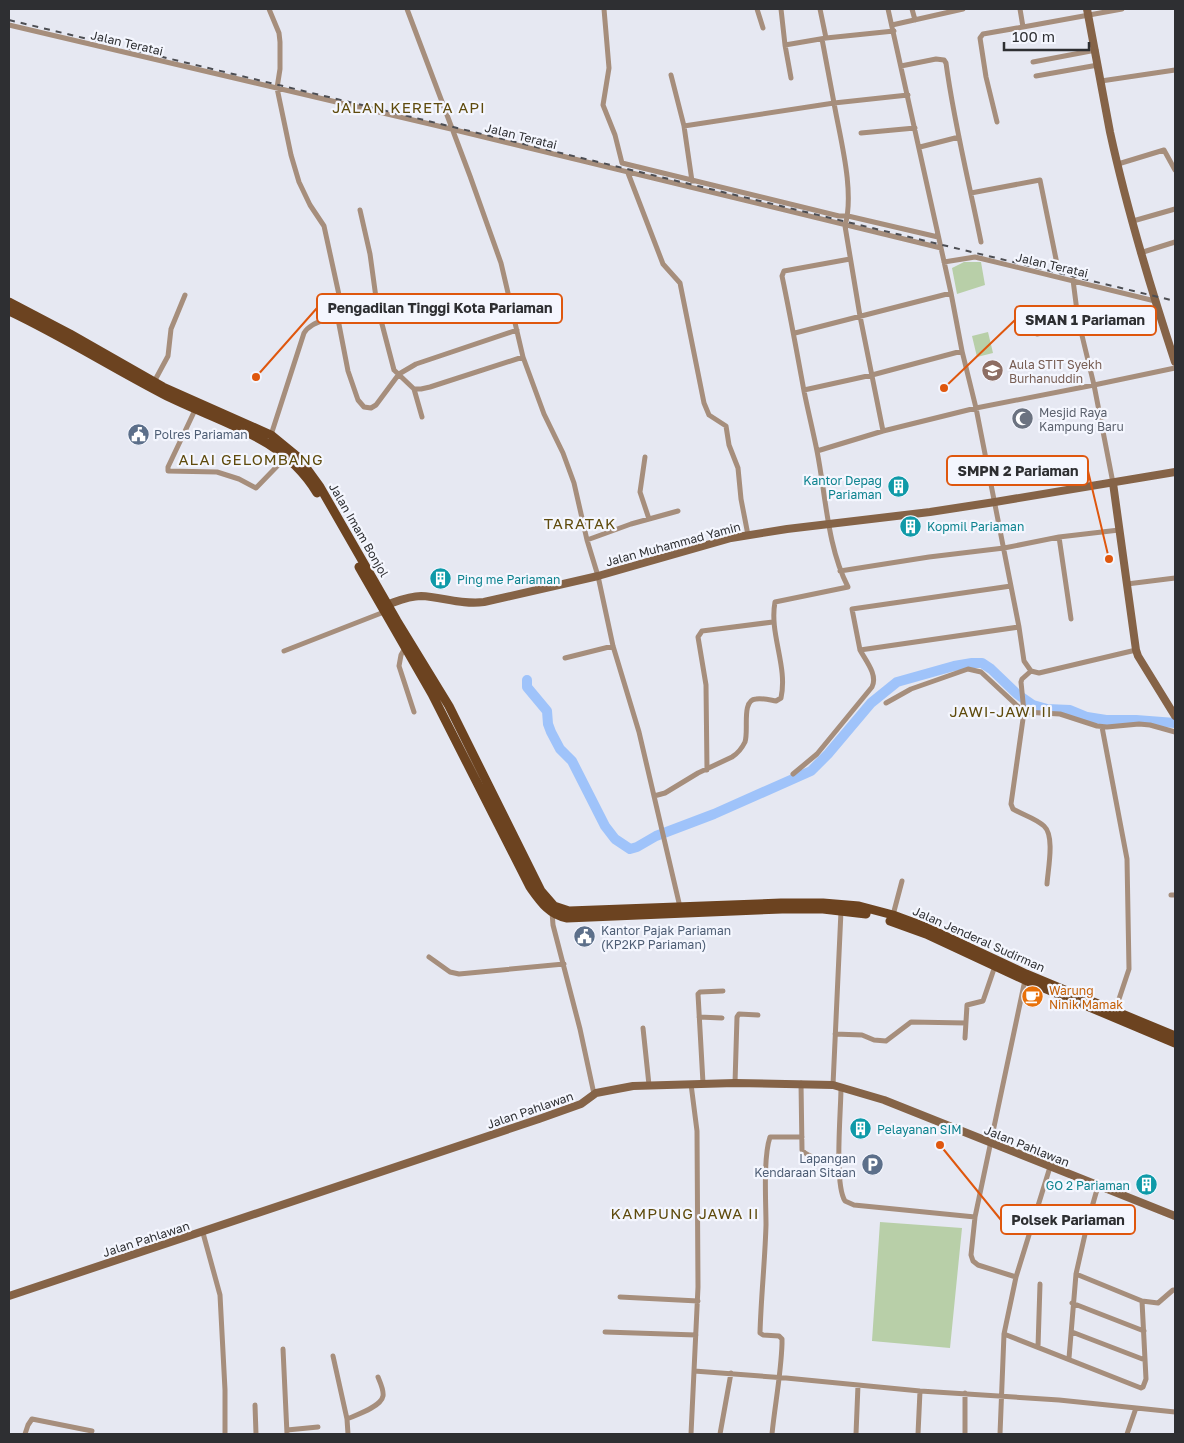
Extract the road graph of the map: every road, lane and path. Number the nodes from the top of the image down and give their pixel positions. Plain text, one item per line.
1 (269, 9) edge
2 (407, 9) edge
3 (604, 9) edge
4 (757, 9) edge
5 (781, 9) edge
6 (820, 9) edge
7 (888, 9) edge
8 (912, 9) edge
9 (934, 9) edge
10 (963, 9) edge
11 (1020, 9) edge
12 (1122, 9) edge
13 (956, 10) edge
14 (1088, 12) edge
15 (935, 16) junction
16 (915, 20) junction
17 (9, 25) edge
18 (1023, 27) junction
19 (763, 28) dead end
20 (893, 28) junction
21 (824, 38) junction
22 (785, 45) junction
23 (1096, 50) junction
24 (1033, 62) dead end
25 (1098, 65) junction
26 (901, 66) junction
27 (1175, 70) edge
28 (671, 75) dead end
29 (1036, 76) dead end
30 (791, 78) dead end
31 (1101, 81) junction
32 (277, 88) junction
33 (908, 95) junction
34 (834, 103) junction
35 (997, 122) dead end
36 (684, 126) junction
37 (915, 128) junction
38 (451, 129) junction
39 (861, 133) dead end
40 (959, 137) junction
41 (920, 147) junction
42 (1118, 164) junction
43 (1175, 170) edge
44 (628, 173) junction
45 (692, 181) junction
46 (971, 192) junction
47 (1175, 209) edge
48 (360, 210) dead end
49 (848, 216) junction
50 (1133, 220) junction
51 (845, 226) junction
52 (938, 237) junction
53 (981, 242) dead end
54 (1175, 242) edge
55 (941, 248) junction
56 (1140, 252) junction
57 (850, 259) junction
58 (944, 262) junction
59 (1057, 264) dead end
60 (1073, 280) junction
61 (951, 293) junction
62 (185, 295) dead end
63 (1154, 301) junction
64 (377, 305) junction
65 (10, 307) edge
66 (337, 314) junction
67 (860, 316) junction
68 (1079, 326) junction
69 (517, 330) junction
70 (795, 333) junction
71 (1037, 334) dead end
72 (962, 351) junction
73 (523, 357) junction
74 (1175, 362) edge
75 (1175, 368) edge
76 (125, 369) junction
77 (399, 374) junction
78 (872, 375) junction
79 (154, 382) junction
80 (1094, 385) junction
81 (414, 389) junction
82 (804, 390) junction
83 (976, 408) junction
84 (195, 410) junction
85 (422, 417) dead end
86 (239, 425) junction
87 (883, 431) junction
88 (271, 435) junction
89 (817, 451) junction
90 (287, 456) junction
91 (645, 457) dead end
92 (1175, 472) edge
93 (1127, 481) junction
94 (1114, 482) junction
95 (1116, 493) junction
96 (995, 502) junction
97 (330, 510) junction
98 (678, 511) dead end
99 (649, 519) junction
100 (829, 524) junction
101 (1119, 530) junction
102 (748, 535) junction
103 (1059, 537) junction
104 (587, 540) junction
105 (1004, 548) junction
106 (840, 571) junction
107 (598, 576) junction
108 (1175, 578) edge
109 (1127, 584) junction
110 (1012, 586) junction
111 (384, 608) junction
112 (1071, 619) dead end
113 (773, 622) junction
114 (1019, 627) junction
115 (613, 646) junction
116 (405, 648) junction
117 (860, 650) junction
118 (1136, 650) junction
119 (284, 651) dead end
120 (565, 658) dead end
121 (1031, 671) junction
122 (886, 703) dead end
123 (449, 706) junction
124 (1024, 711) junction
125 (414, 712) dead end
126 (440, 712) junction
127 (1175, 716) edge
128 (1102, 727) junction
129 (1175, 732) edge
130 (707, 770) junction
131 (793, 774) dead end
132 (654, 796) junction
133 (492, 804) junction
134 (902, 881) dead end
135 (1047, 884) dead end
136 (781, 906) junction
137 (680, 908) junction
138 (553, 911) junction
139 (841, 911) junction
140 (634, 913) junction
141 (894, 916) junction
142 (971, 951) junction
143 (429, 957) dead end
144 (564, 964) junction
145 (995, 966) junction
146 (1025, 980) junction
147 (723, 991) dead end
148 (758, 1015) dead end
149 (1113, 1015) junction
150 (699, 1017) junction
151 (722, 1018) dead end
152 (966, 1023) junction
153 (643, 1028) dead end
154 (835, 1034) junction
155 (1175, 1036) edge
156 (965, 1038) dead end
157 (1175, 1043) edge
158 (702, 1083) junction
159 (735, 1083) junction
160 (801, 1083) junction
161 (650, 1084) junction
162 (691, 1084) junction
163 (833, 1085) junction
164 (841, 1088) junction
165 (594, 1094) junction
166 (802, 1137) junction
167 (991, 1143) junction
168 (839, 1160) junction
169 (1050, 1167) junction
170 (1098, 1186) junction
171 (1037, 1209) junction
172 (1175, 1216) edge
173 (975, 1217) junction
174 (1088, 1221) junction
175 (203, 1233) junction
176 (1076, 1274) junction
177 (1016, 1277) junction
178 (1040, 1284) dead end
179 (1175, 1290) edge
180 (9, 1296) edge
181 (620, 1297) dead end
182 (698, 1301) junction
183 (1142, 1301) junction
184 (1072, 1303) junction
185 (1144, 1331) junction
186 (605, 1332) dead end
187 (1072, 1332) junction
188 (1004, 1334) junction
189 (696, 1335) junction
190 (1038, 1347) junction
191 (284, 1349) dead end
192 (333, 1356) dead end
193 (1069, 1358) junction
194 (1145, 1360) junction
195 (694, 1371) junction
196 (731, 1374) junction
197 (378, 1377) dead end
198 (780, 1378) junction
199 (858, 1385) junction
200 (920, 1391) junction
201 (964, 1393) junction
202 (1002, 1395) junction
203 (255, 1405) dead end
204 (1136, 1408) junction
205 (1175, 1412) edge
206 (346, 1419) junction
207 (318, 1427) dead end
208 (92, 1431) dead end
209 (287, 1432) edge
210 (25, 1434) edge
211 (225, 1434) edge
212 (256, 1434) edge
213 (348, 1434) edge
214 (691, 1434) edge
215 (720, 1434) edge
216 (772, 1434) edge
217 (856, 1434) edge
218 (918, 1434) edge
219 (965, 1434) edge
220 (1000, 1434) edge
221 (1128, 1434) edge

1 - 32 street
2 - 38 street
3 - 45 street
4 - 19 street
5 - 22 street
6 - 21 street
7 - 20 street
8 - 16 street
9 - 15 street
10 - 13 street
11 - 18 street
12 - 14 street
13 - 15 street
14 - 18 street
14 - 23 street
15 - 16 street
16 - 20 street
17 - 32 street, Jalan Teratai
18 - 35 street
20 - 21 street
20 - 26 street
21 - 22 street
21 - 34 street
22 - 30 street
23 - 24 street
23 - 25 street
25 - 29 street
25 - 31 street
26 - 33 street
26 - 40 street
27 - 31 street
28 - 36 street
31 - 42 street
32 - 38 street, Jalan Teratai
32 - 66 street
33 - 34 street
33 - 37 street
34 - 36 street
34 - 49 street
36 - 45 street
37 - 39 street
37 - 41 street
38 - 44 street, Jalan Teratai
38 - 69 street
40 - 41 street
40 - 46 street
41 - 52 street
42 - 43 street
42 - 50 street
44 - 51 street, Jalan Teratai
44 - 102 street
45 - 49 street
46 - 53 street
46 - 59 street
47 - 50 street
48 - 64 street
49 - 51 street
49 - 52 street
50 - 56 street
51 - 55 street, Jalan Teratai
51 - 57 street
52 - 55 street
54 - 56 street
55 - 58 street
56 - 63 street
57 - 67 street
57 - 70 street
58 - 60 street, Jalan Teratai
58 - 61 street
60 - 63 street, Jalan Teratai
60 - 68 street
61 - 67 street
61 - 72 street
62 - 79 street
63 - 74 street
64 - 66 street
64 - 77 street
65 - 76 main road, Jalan Imam Bonjol
66 - 77 street
66 - 88 street
67 - 70 street
67 - 78 street
68 - 71 street
68 - 80 street
69 - 73 street
69 - 77 street
70 - 82 street
72 - 78 street
72 - 83 street
73 - 81 street
73 - 104 street
75 - 80 street
76 - 79 main road, Jalan Imam Bonjol
76 - 84 main road, Jalan Imam Bonjol
77 - 81 street
78 - 82 street
78 - 87 street
79 - 86 main road, Jalan Imam Bonjol
80 - 83 street
80 - 94 street
81 - 85 street
82 - 89 street
83 - 87 street
83 - 96 street
84 - 86 main road, Jalan Imam Bonjol
84 - 90 street
86 - 88 main road, Jalan Imam Bonjol
86 - 90 main road, Jalan Imam Bonjol
87 - 89 street
88 - 97 main road, Jalan Imam Bonjol
89 - 100 street
90 - 97 main road, Jalan Imam Bonjol
91 - 99 street
92 - 93 street, Jalan Muhammad Yamin
93 - 94 street, Jalan Muhammad Yamin
93 - 95 street
94 - 95 street
94 - 96 street, Jalan Muhammad Yamin
95 - 101 street
96 - 100 street, Jalan Muhammad Yamin
96 - 105 street
97 - 111 main road, Jalan Imam Bonjol
98 - 99 street
99 - 104 street
100 - 102 street, Jalan Muhammad Yamin
100 - 106 street
101 - 103 street
101 - 109 street
102 - 107 street, Jalan Muhammad Yamin
103 - 105 street
103 - 112 street
104 - 107 street
105 - 106 street
105 - 110 street
106 - 113 street
107 - 111 street, Jalan Muhammad Yamin
107 - 115 street
108 - 109 street
109 - 118 street
110 - 114 street
110 - 117 street
111 - 116 main road, Jalan Imam Bonjol
111 - 119 street
111 - 123 main road, Jalan Imam Bonjol
113 - 130 street
113 - 130 street
114 - 117 street
114 - 121 street
115 - 120 street
115 - 132 street
116 - 125 street
116 - 126 main road, Jalan Imam Bonjol
117 - 131 street
118 - 121 street
118 - 127 street
121 - 124 street
122 - 124 street
123 - 126 main road
123 - 133 main road, Jalan Imam Bonjol
124 - 128 street
124 - 135 street
126 - 133 main road, Jalan Imam Bonjol
128 - 129 street
128 - 149 street
130 - 132 street
132 - 137 street
133 - 138 main road, Jalan Imam Bonjol
134 - 141 street
136 - 137 main road, Jalan Jenderal Sudirman
136 - 139 main road, Jalan Jenderal Sudirman
136 - 140 main road, Jalan Jenderal Sudirman
136 - 141 main road, Jalan Jenderal Sudirman
137 - 140 main road, Jalan Jenderal Sudirman
138 - 140 main road, Jalan Jenderal Sudirman
138 - 144 street
139 - 142 main road, Jalan Jenderal Sudirman
139 - 154 street
141 - 142 main road, Jalan Jenderal Sudirman
142 - 145 main road, Jalan Jenderal Sudirman
142 - 149 main road, Jalan Jenderal Sudirman
143 - 144 street
144 - 165 street
145 - 146 main road, Jalan Jenderal Sudirman
145 - 152 street
146 - 149 main road, Jalan Jenderal Sudirman
146 - 167 street
147 - 150 street
148 - 159 street
149 - 155 main road, Jalan Jenderal Sudirman
149 - 157 main road, Jalan Jenderal Sudirman
150 - 151 street
150 - 158 street
152 - 154 street
152 - 156 street
153 - 161 street
154 - 163 street
158 - 159 street, Jalan Pahlawan
158 - 162 street, Jalan Pahlawan
159 - 160 street, Jalan Pahlawan
160 - 163 street, Jalan Pahlawan
160 - 166 street
161 - 162 street, Jalan Pahlawan
161 - 165 street, Jalan Pahlawan
162 - 182 street
163 - 164 street, Jalan Pahlawan
164 - 167 street, Jalan Pahlawan
164 - 168 street
165 - 175 street, Jalan Pahlawan
166 - 168 street
166 - 198 street
167 - 169 street, Jalan Pahlawan
167 - 173 street
168 - 173 street
169 - 170 street, Jalan Pahlawan
169 - 171 street
170 - 172 street, Jalan Pahlawan
170 - 174 street
171 - 174 street
171 - 177 street
173 - 177 street
174 - 176 street
175 - 180 street, Jalan Pahlawan
175 - 211 street
176 - 183 street
176 - 184 street
177 - 188 street
178 - 190 street
179 - 183 street
181 - 182 street
182 - 189 street
183 - 185 street
184 - 185 street
184 - 187 street
185 - 194 street
186 - 189 street
187 - 193 street
187 - 194 street
188 - 190 street
188 - 202 street
189 - 195 street
190 - 193 street
191 - 209 street
192 - 206 street
193 - 194 street
195 - 196 street
195 - 214 street
196 - 198 street
196 - 215 street
197 - 206 street
198 - 199 street
198 - 216 street
199 - 200 street
199 - 217 street
200 - 201 street
200 - 218 street
201 - 202 street
201 - 219 street
202 - 204 street
202 - 220 street
203 - 212 street
204 - 205 street
204 - 221 street
206 - 213 street
207 - 209 street
208 - 210 street

